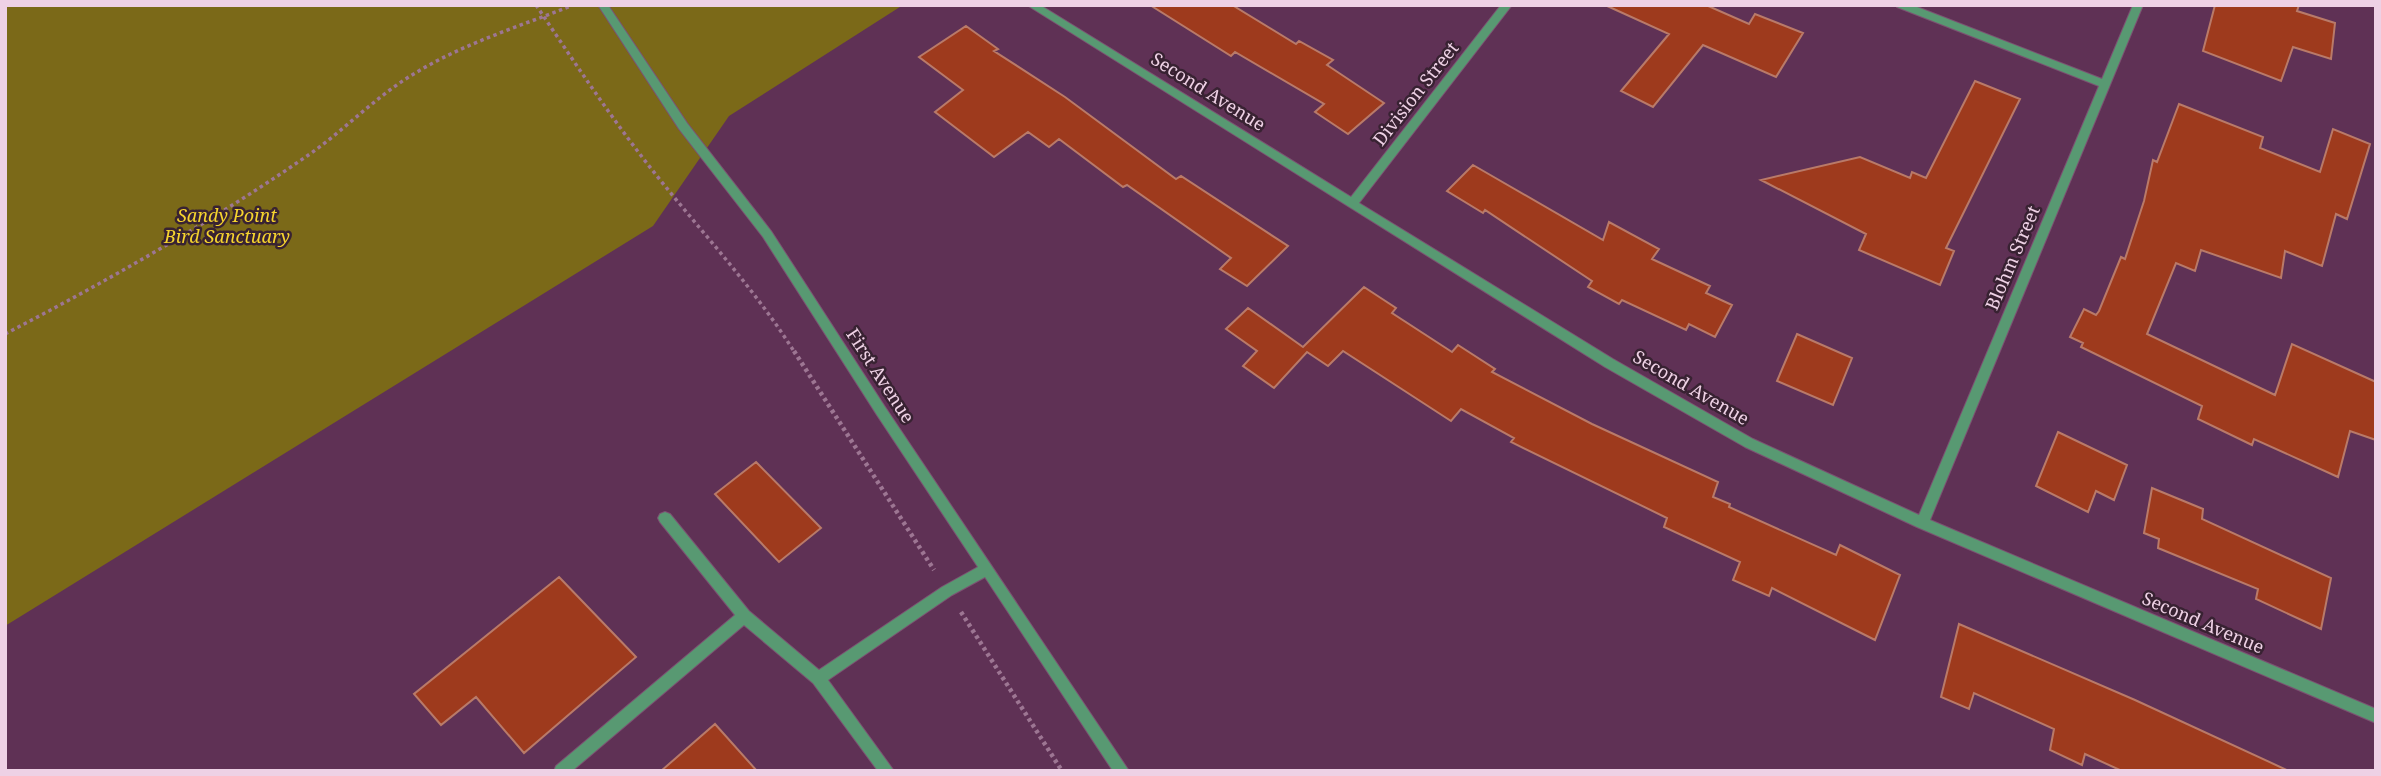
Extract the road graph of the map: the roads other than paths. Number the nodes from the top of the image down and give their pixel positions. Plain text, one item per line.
1 (603, 5) edge
2 (1032, 5) edge
3 (1507, 5) edge
4 (1901, 5) edge
5 (2137, 5) edge
6 (2105, 84) junction
7 (1352, 204) junction
8 (665, 519) dead end
9 (1922, 523) junction
10 (987, 569) junction
11 (744, 616) junction
12 (818, 678) junction
13 (2376, 716) edge
14 (561, 771) edge
15 (887, 771) edge
16 (1122, 771) edge

1 - 10 street, First Avenue
2 - 7 street, Second Avenue
3 - 7 street, Division Street
4 - 6 street
5 - 6 street, Blohm Street
6 - 9 street, Blohm Street
7 - 9 street, Second Avenue
8 - 11 street
9 - 13 street, Second Avenue
10 - 12 street
10 - 16 street, First Avenue
11 - 12 street
11 - 14 street
12 - 15 street

